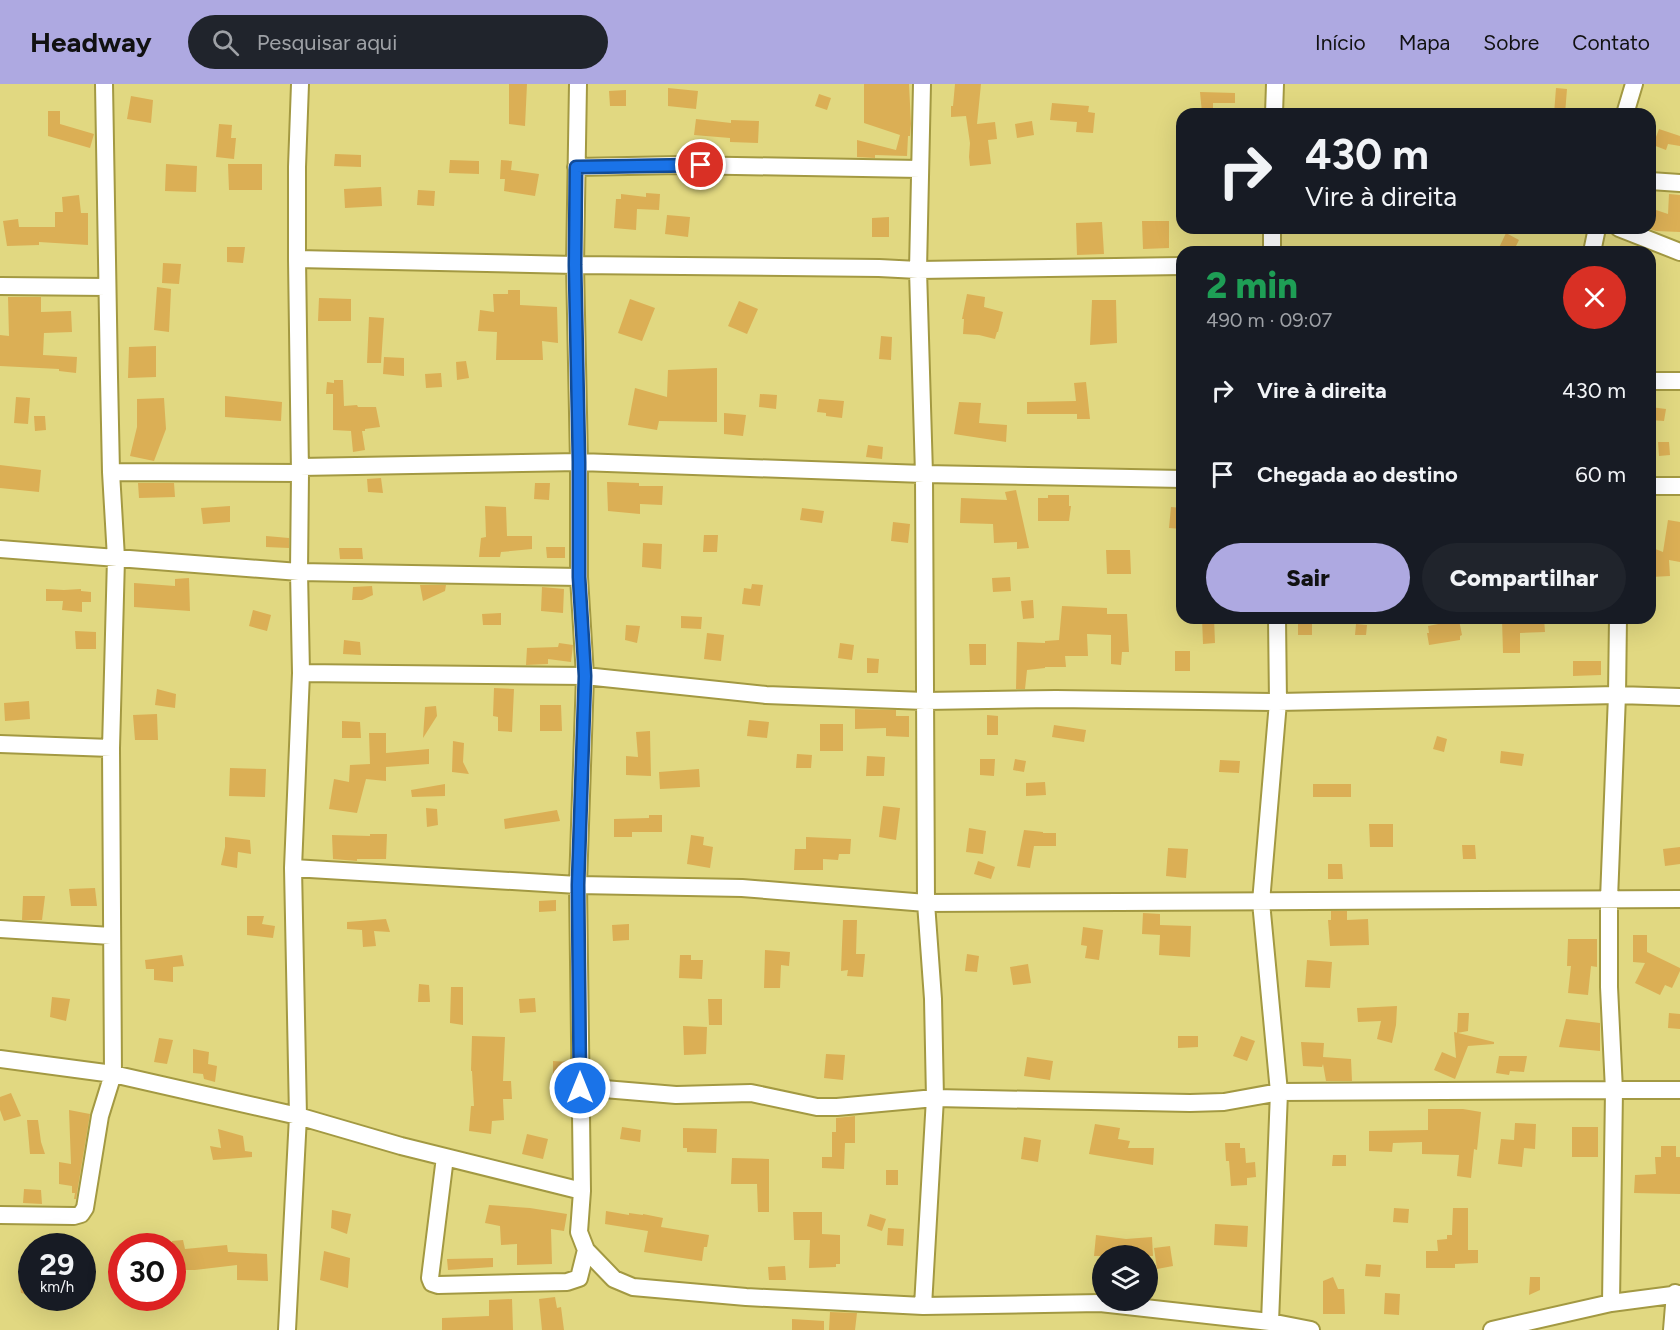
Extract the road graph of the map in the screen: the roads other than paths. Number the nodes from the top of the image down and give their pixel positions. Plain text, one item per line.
1 (104, 84) edge
2 (300, 84) edge
3 (578, 84) edge
4 (922, 84) edge
5 (1275, 84) edge
6 (1634, 84) edge
7 (1274, 108) edge
8 (1627, 108) edge
9 (576, 167) junction
10 (920, 169) junction
11 (1656, 181) edge
12 (1680, 183) edge
13 (1634, 234) edge
14 (1680, 252) edge
15 (297, 259) junction
16 (575, 265) junction
17 (1176, 266) edge
18 (918, 270) junction
19 (0, 286) edge
20 (106, 287) junction
21 (1656, 381) edge
22 (1680, 381) edge
23 (579, 462) junction
24 (300, 470) junction
25 (111, 472) junction
26 (924, 474) junction
27 (1176, 479) edge
28 (1656, 486) edge
29 (1680, 486) edge
30 (0, 549) edge
31 (116, 558) junction
32 (299, 572) junction
33 (579, 577) junction
34 (1277, 624) edge
35 (1618, 624) edge
36 (301, 673) junction
37 (585, 676) junction
38 (1617, 695) junction
39 (1680, 697) edge
40 (925, 701) junction
41 (1278, 702) junction
42 (0, 744) edge
43 (111, 748) junction
44 (293, 868) junction
45 (578, 885) junction
46 (1609, 899) junction
47 (1680, 899) edge
48 (1261, 902) junction
49 (926, 903) junction
50 (0, 929) edge
51 (111, 936) junction
52 (0, 1059) edge
53 (113, 1074) junction
54 (580, 1088) junction
55 (1614, 1090) junction
56 (1680, 1090) edge
57 (1279, 1092) junction
58 (935, 1098) junction
59 (298, 1116) junction
60 (445, 1157) junction
61 (582, 1191) junction
62 (0, 1215) edge
63 (586, 1250) junction
64 (1677, 1293) edge
65 (1611, 1303) junction
66 (923, 1306) junction
67 (1270, 1322) junction
68 (1537, 1325) edge
69 (287, 1330) edge
70 (1311, 1330) edge
71 (1492, 1330) edge
72 (1672, 1330) edge

1 - 20 street
2 - 15 street
3 - 9 street
4 - 10 street
5 - 7 street
6 - 8 street
9 - 10 street
9 - 16 street
10 - 18 street
11 - 12 street
13 - 14 street
15 - 16 street
15 - 24 street
16 - 18 street
16 - 23 street
17 - 18 street
18 - 26 street
19 - 20 street
20 - 25 street
21 - 22 street
23 - 24 street
23 - 26 street
23 - 33 street
24 - 25 street
24 - 32 street
25 - 31 street
26 - 27 street
26 - 40 street
28 - 29 street
30 - 31 street
31 - 32 street
31 - 43 street
32 - 33 street
32 - 36 street
33 - 37 street
34 - 41 street
35 - 38 street
36 - 37 street
36 - 44 street
37 - 40 street
37 - 45 street
38 - 39 street
38 - 41 street
38 - 46 street
40 - 41 street
40 - 49 street
41 - 48 street
42 - 43 street
43 - 51 street
44 - 45 street
44 - 59 street
45 - 49 street
45 - 54 street
46 - 47 street
46 - 48 street
46 - 55 street
48 - 49 street
48 - 57 street
49 - 58 street
50 - 51 street
51 - 53 street
52 - 53 street
53 - 59 street
53 - 62 street
54 - 58 street
54 - 61 street
55 - 56 street
55 - 57 street
55 - 65 street
57 - 58 street
57 - 67 street
58 - 66 street
59 - 60 street
59 - 69 street
60 - 61 street
60 - 63 street
61 - 63 street
63 - 66 street
64 - 65 street
64 - 72 street
65 - 68 street
66 - 67 street
67 - 70 street
68 - 71 street

